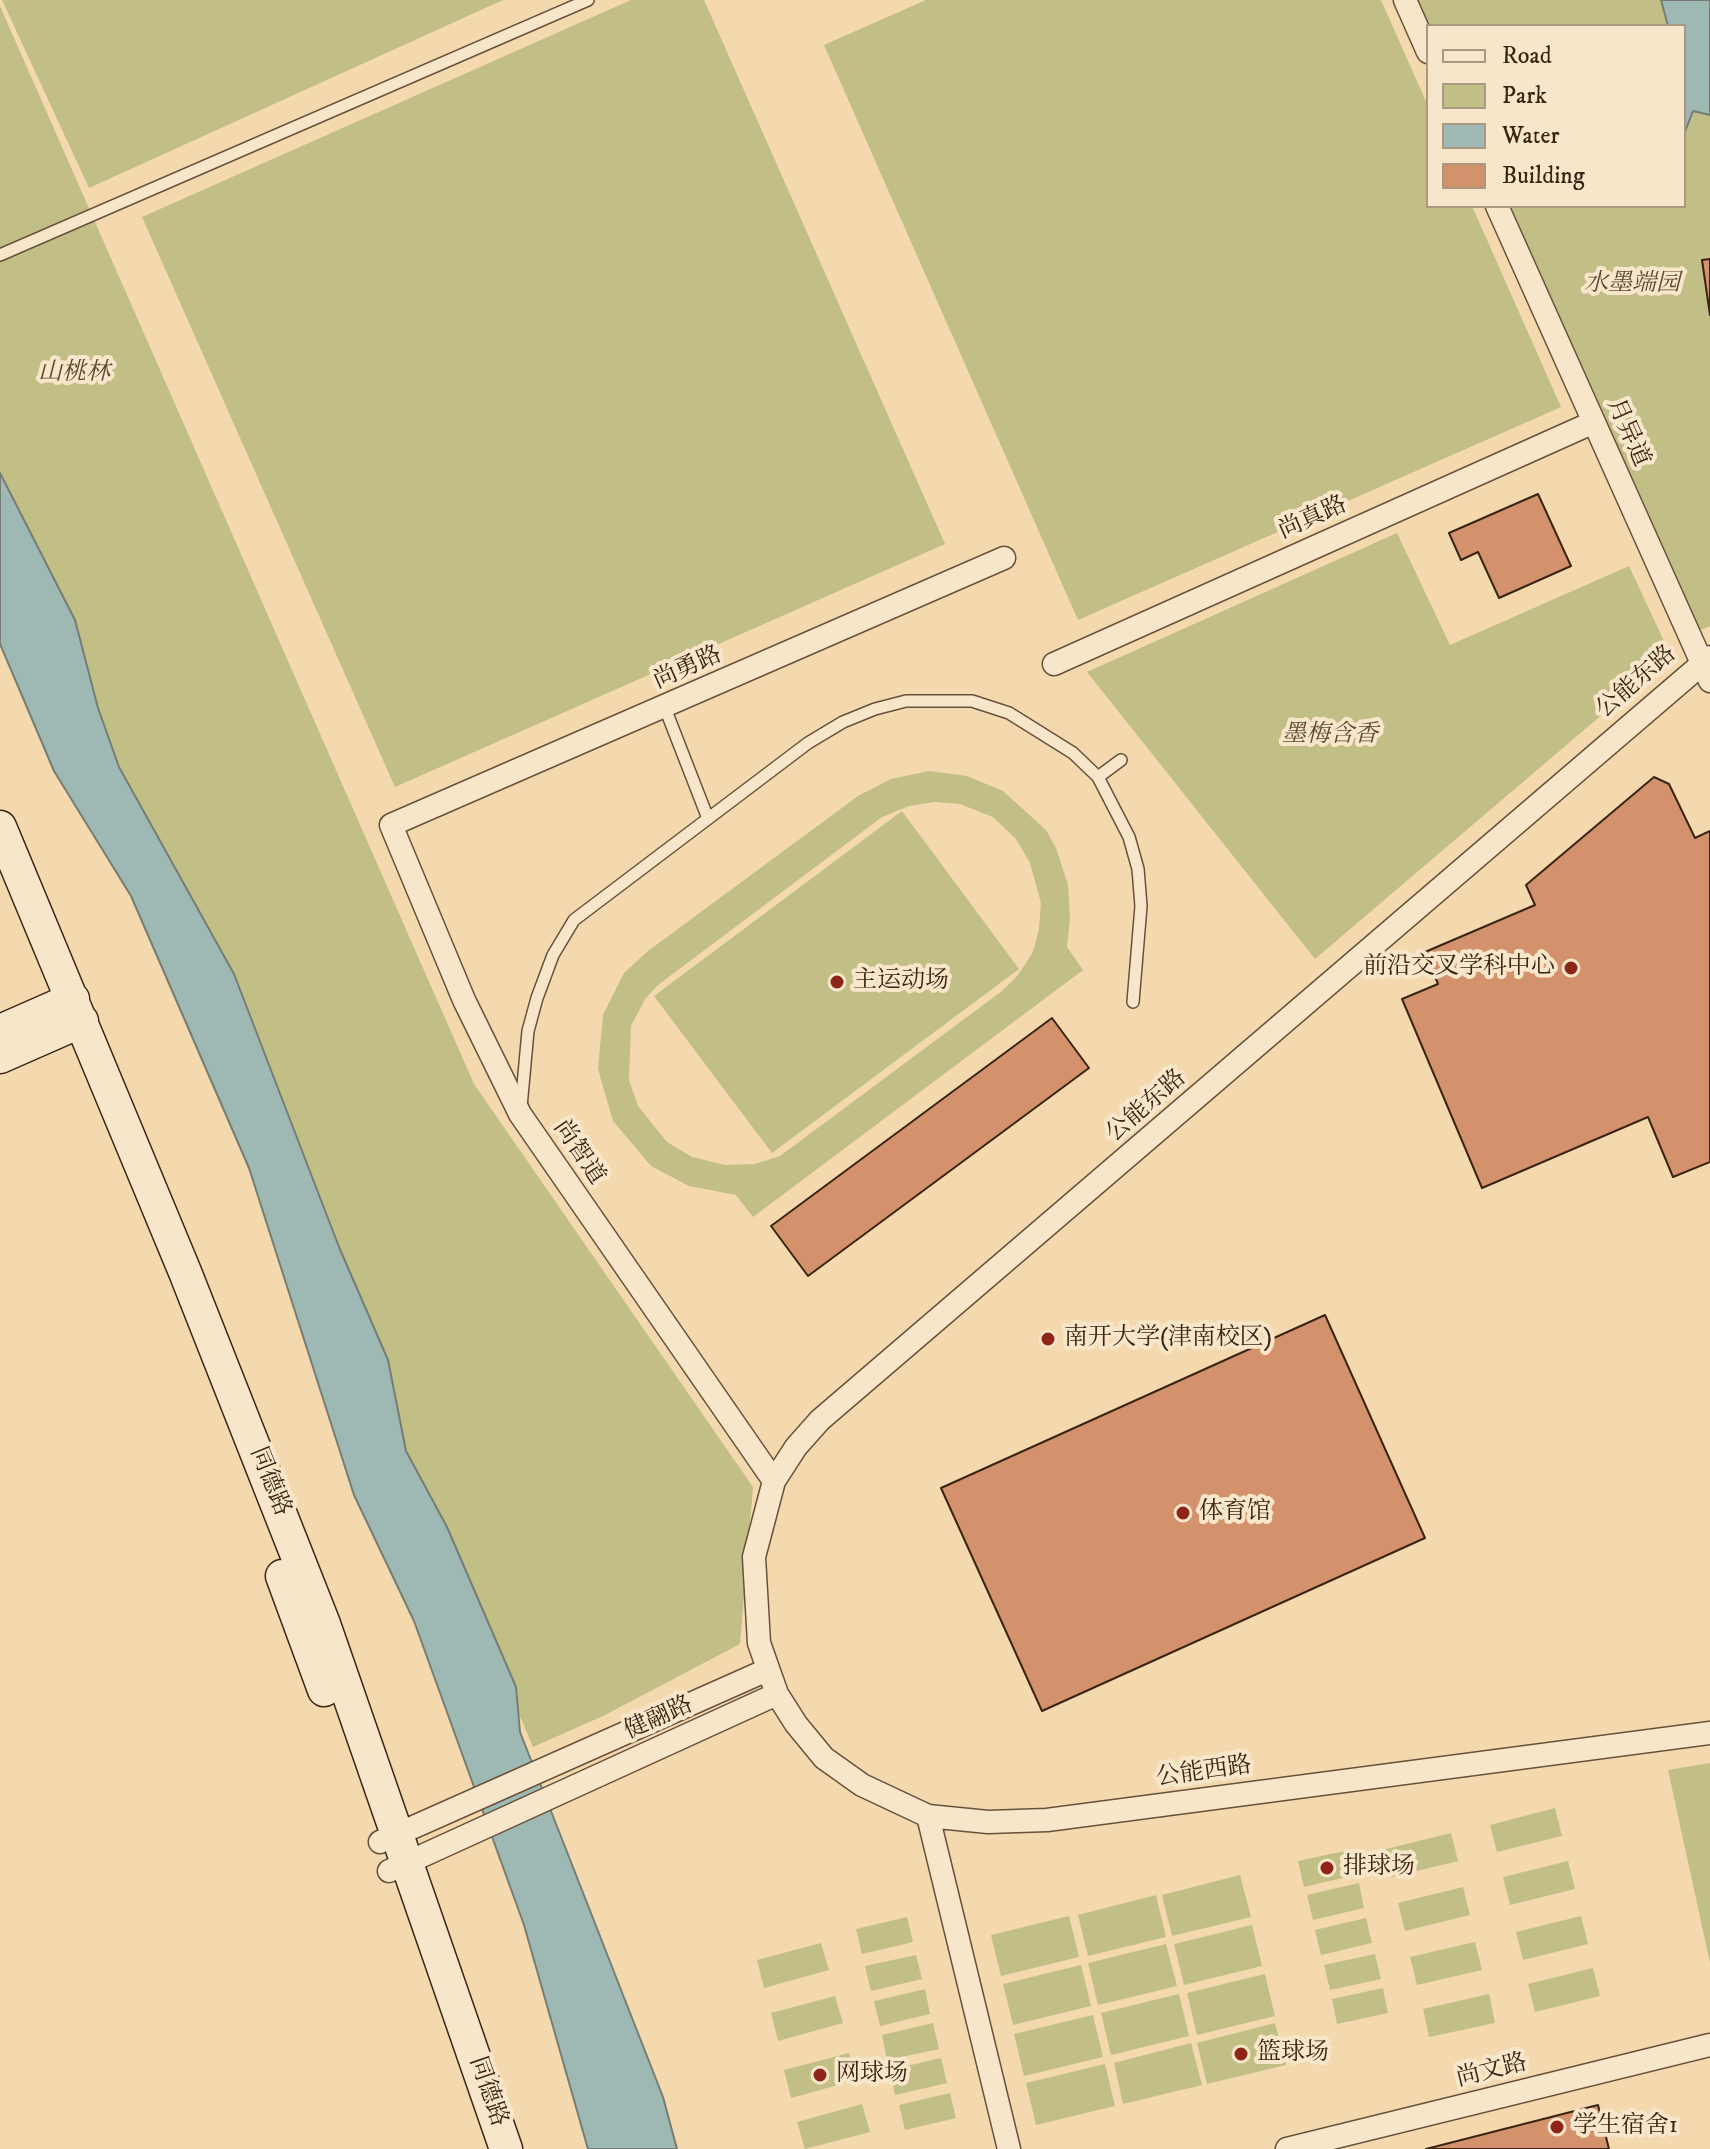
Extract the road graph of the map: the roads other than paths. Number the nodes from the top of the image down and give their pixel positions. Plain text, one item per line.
1 (588, 0) edge
2 (1405, 0) edge
3 (1426, 47) edge
4 (1498, 208) edge
5 (0, 255) edge
6 (1594, 422) junction
7 (1004, 558) dead end
8 (1054, 664) dead end
9 (1707, 667) edge
10 (665, 708) junction
11 (1121, 760) dead end
12 (1098, 777) junction
13 (707, 816) junction
14 (391, 825) joint
15 (0, 827) edge
16 (0, 876) edge
17 (1133, 1002) dead end
18 (69, 1014) junction
19 (0, 1031) edge
20 (0, 1057) edge
21 (520, 1114) junction
22 (774, 1481) junction
23 (767, 1670) junction
24 (777, 1694) junction
25 (1710, 1733) edge
26 (928, 1816) junction
27 (394, 1852) junction
28 (1710, 2045) edge
29 (1347, 2142) edge
30 (485, 2149) edge
31 (506, 2149) edge
32 (1009, 2149) edge
33 (1287, 2149) edge

1 - 5 lane
2 - 3 street
4 - 6 street, 月异道
6 - 8 street, 尚真路
6 - 9 street, 月异道
7 - 10 street, 尚勇路
9 - 22 street, 公能东路
10 - 13 lane
10 - 14 street, 尚勇路
11 - 12 lane
12 - 13 lane
12 - 17 lane
13 - 21 lane
14 - 21 street, 尚智道
15 - 18 main road, 同德路
16 - 18 main road, 同德路
18 - 19 main road
18 - 20 main road
18 - 27 main road, 同德路
21 - 22 street, 尚智道
22 - 23 street, 公能东路
23 - 24 street, 公能西路
23 - 27 street, 健翮路
24 - 26 street, 公能西路
24 - 27 street, 健翮路
25 - 26 street, 公能西路
26 - 32 street
27 - 30 main road, 同德路
27 - 31 main road, 同德路
28 - 29 street, 尚文路
29 - 33 street, 尚文路

